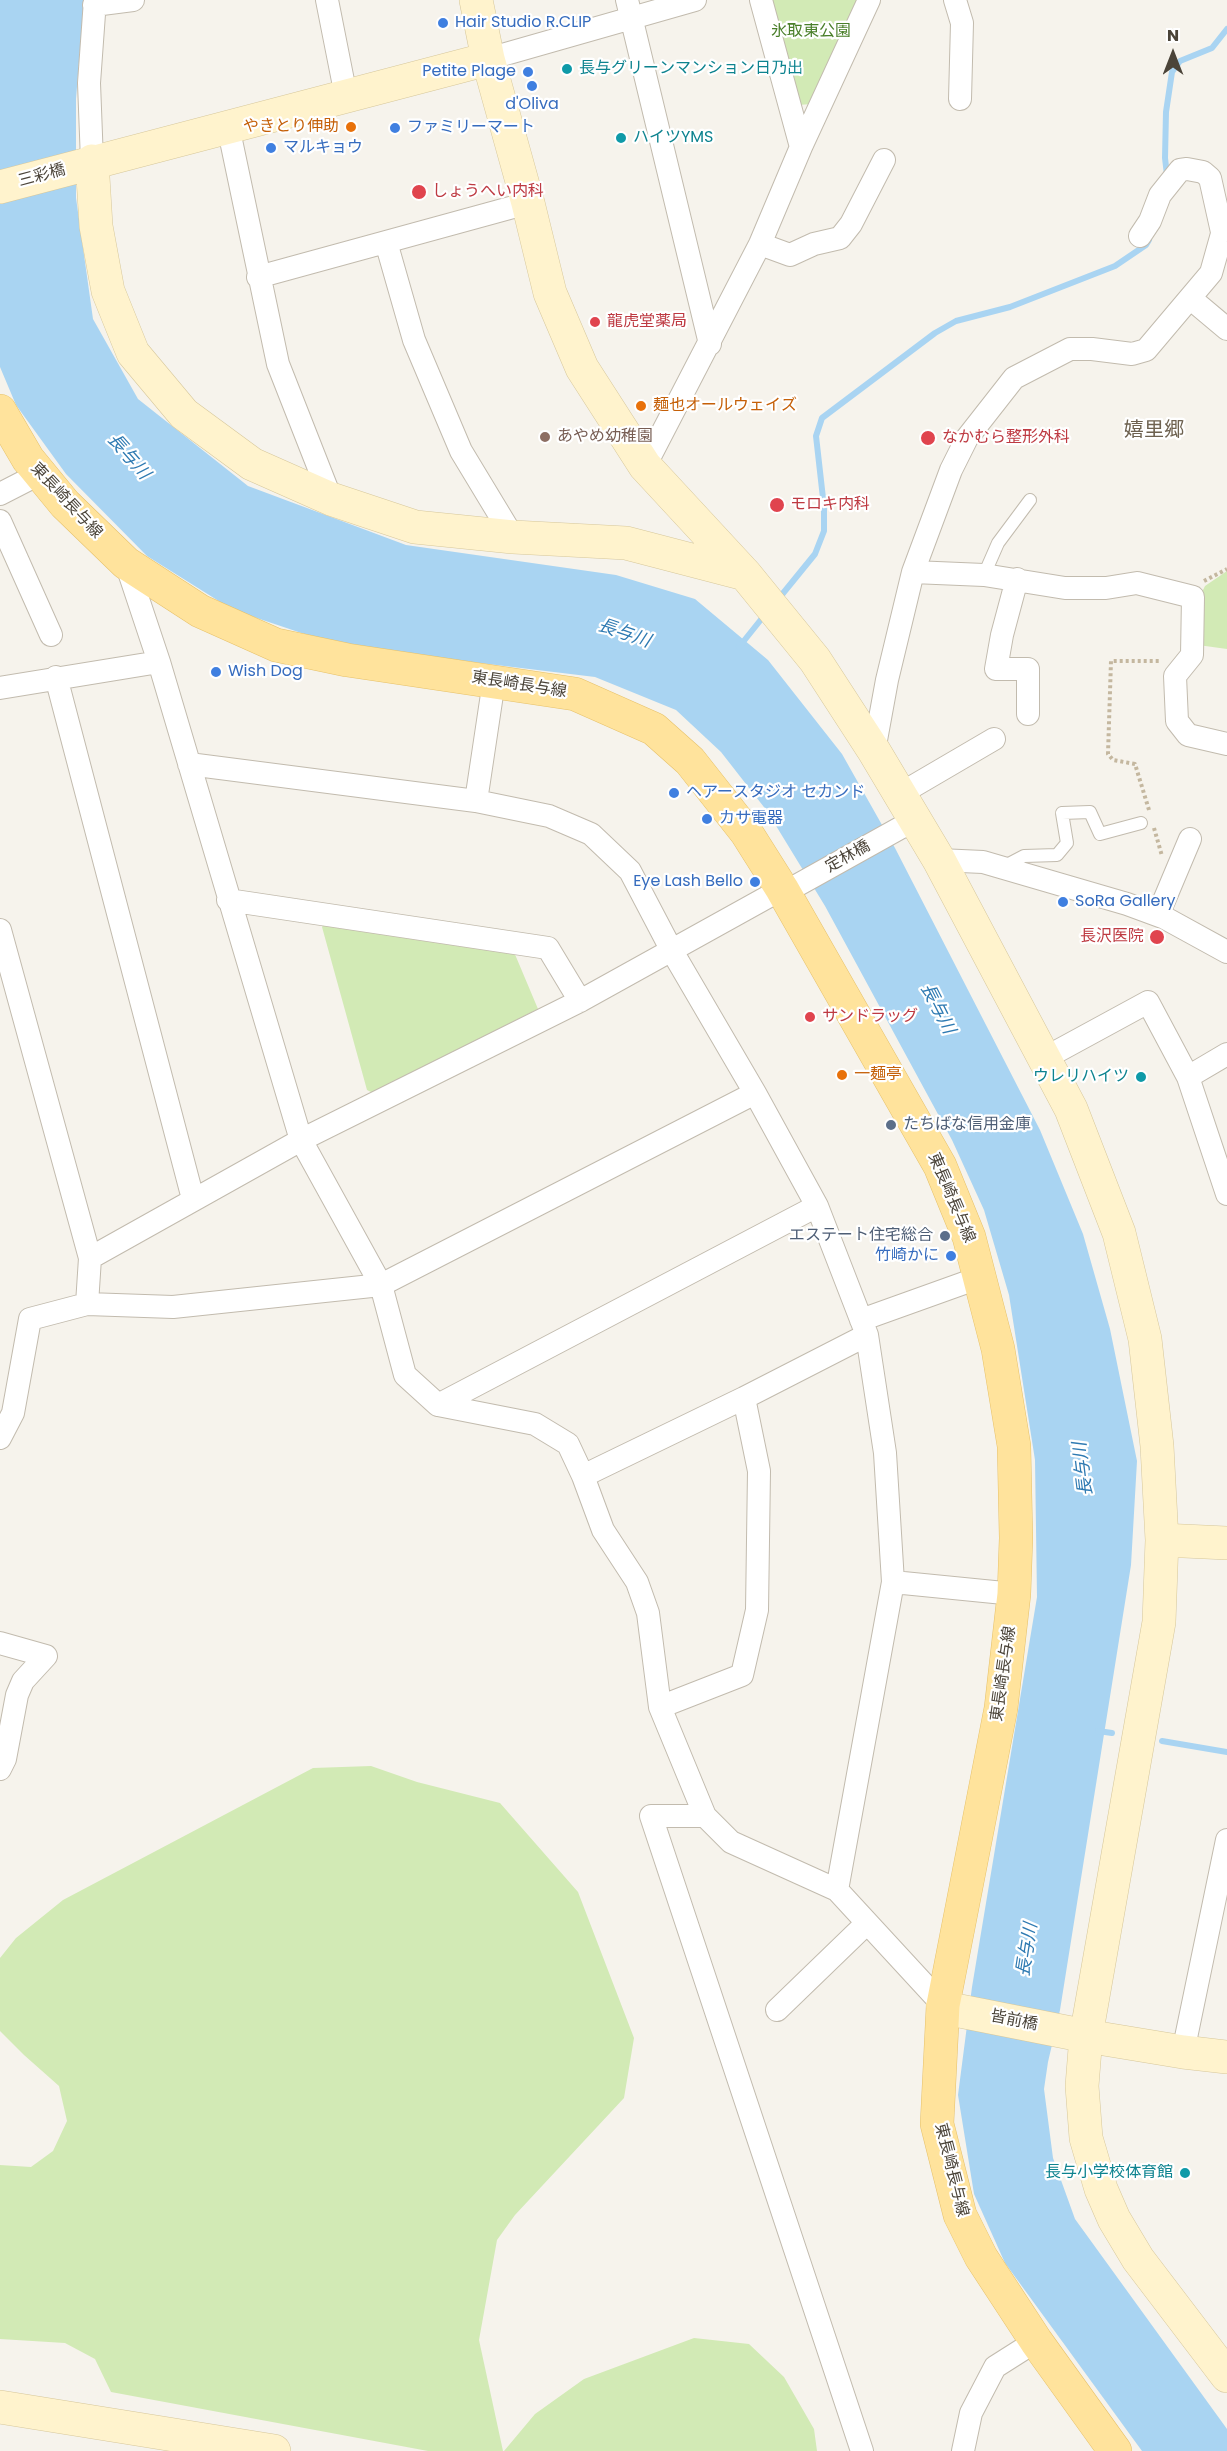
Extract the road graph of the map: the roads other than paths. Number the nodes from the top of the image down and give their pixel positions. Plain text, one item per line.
1 (133, 0) edge
2 (327, 0) edge
3 (476, 0) edge
4 (695, 0) edge
5 (761, 0) edge
6 (869, 0) edge
7 (955, 0) edge
8 (95, 2) edge
9 (629, 9) edge
10 (488, 59) junction
11 (346, 96) junction
12 (960, 99) dead end
13 (228, 126) junction
14 (801, 147) junction
15 (884, 160) dead end
16 (88, 163) junction
17 (0, 187) edge
18 (528, 203) junction
19 (1224, 224) edge
20 (1140, 236) dead end
21 (386, 242) junction
22 (760, 244) junction
23 (258, 278) junction
24 (1190, 298) junction
25 (1227, 329) edge
26 (710, 344) junction
27 (0, 411) edge
28 (645, 466) junction
29 (39, 474) junction
30 (0, 494) edge
31 (331, 499) junction
32 (1030, 500) dead end
33 (0, 521) edge
34 (513, 537) junction
35 (126, 563) junction
36 (913, 572) junction
37 (745, 574) junction
38 (984, 575) junction
39 (1017, 579) junction
40 (51, 635) dead end
41 (159, 662) junction
42 (56, 677) junction
43 (494, 681) junction
44 (0, 688) edge
45 (1028, 714) dead end
46 (993, 739) dead end
47 (1227, 744) edge
48 (874, 752) junction
49 (189, 764) junction
50 (476, 801) junction
51 (905, 815) junction
52 (1147, 823) road end
53 (1190, 839) dead end
54 (939, 860) junction
55 (1002, 868) junction
56 (789, 888) junction
57 (228, 900) junction
58 (1158, 915) junction
59 (0, 932) edge
60 (672, 951) junction
61 (1227, 952) edge
62 (580, 1000) junction
63 (1227, 1054) edge
64 (1045, 1058) junction
65 (1188, 1077) junction
66 (755, 1093) junction
67 (301, 1140) junction
68 (1227, 1194) edge
69 (193, 1199) junction
70 (817, 1206) junction
71 (90, 1258) junction
72 (981, 1277) junction
73 (381, 1285) junction
74 (87, 1304) junction
75 (864, 1327) junction
76 (744, 1398) junction
77 (438, 1406) junction
78 (0, 1438) edge
79 (583, 1476) junction
80 (1162, 1540) junction
81 (1227, 1543) edge
82 (893, 1582) junction
83 (1014, 1594) junction
84 (0, 1643) edge
85 (660, 1707) junction
86 (0, 1769) edge
87 (705, 1816) junction
88 (1227, 1840) edge
89 (837, 1890) junction
90 (867, 1923) junction
91 (949, 2008) junction
92 (777, 2010) dead end
93 (1079, 2034) junction
94 (1183, 2052) junction
95 (1227, 2057) edge
96 (1036, 2341) junction
97 (1227, 2376) edge
98 (0, 2408) edge
99 (274, 2451) edge
100 (862, 2451) edge
101 (963, 2451) edge
102 (1115, 2451) edge

1 - 8 street
2 - 11 street
3 - 10 street
4 - 9 street
5 - 14 street
6 - 14 street
7 - 12 street
8 - 16 street
9 - 10 street
9 - 26 street
10 - 11 street, 三彩橋
10 - 18 street
11 - 13 street, 三彩橋
13 - 16 street, 三彩橋
13 - 23 street
14 - 22 street
15 - 22 street
16 - 17 street, 三彩橋
16 - 31 street
18 - 21 street
18 - 28 street
19 - 20 street
19 - 24 street
21 - 23 street
21 - 34 street
22 - 26 street
23 - 31 street
24 - 25 street
24 - 36 street
26 - 28 street
27 - 29 main road, 東長崎長与線
28 - 37 street
29 - 30 street
29 - 35 main road, 東長崎長与線
31 - 34 street
32 - 38 lane
33 - 40 street
34 - 37 street
35 - 41 street
35 - 43 main road, 東長崎長与線
36 - 38 street
36 - 48 street
37 - 48 street
38 - 39 street
39 - 45 street
39 - 47 street
41 - 42 street
41 - 49 street
42 - 44 street
42 - 69 street
43 - 50 street
43 - 56 main road, 東長崎長与線
46 - 51 street, 定林橋
48 - 51 street
49 - 50 street
49 - 57 street
50 - 60 street
51 - 54 street
51 - 56 street, 定林橋
52 - 55 lane
53 - 58 street
54 - 55 street
54 - 64 street
55 - 58 street
56 - 60 street, 定林橋
56 - 72 main road, 東長崎長与線
57 - 62 street
57 - 67 street
58 - 61 street
59 - 71 street
60 - 62 street, 定林橋
60 - 66 street
62 - 67 street, 定林橋
63 - 65 street
64 - 65 street
64 - 80 street
65 - 68 street
66 - 70 street
66 - 73 street
67 - 69 street, 定林橋
67 - 73 street
69 - 71 street, 定林橋
70 - 75 street
70 - 77 street
71 - 74 street
72 - 75 street
72 - 83 main road, 東長崎長与線
73 - 74 street
73 - 77 street
74 - 78 street
75 - 76 street
75 - 82 street
76 - 79 street
76 - 85 street
77 - 79 street
79 - 85 street
80 - 81 street
80 - 93 street
82 - 83 street
82 - 89 street
83 - 91 main road, 東長崎長与線
84 - 86 street
85 - 87 street
87 - 89 street
87 - 100 street
88 - 94 street
89 - 90 street
90 - 91 street
90 - 92 street
91 - 93 street, 皆前橋
91 - 96 main road, 東長崎長与線
93 - 94 street, 皆前橋
93 - 97 street
94 - 95 street, 皆前橋
96 - 101 street
96 - 102 main road, 東長崎長与線
98 - 99 street

